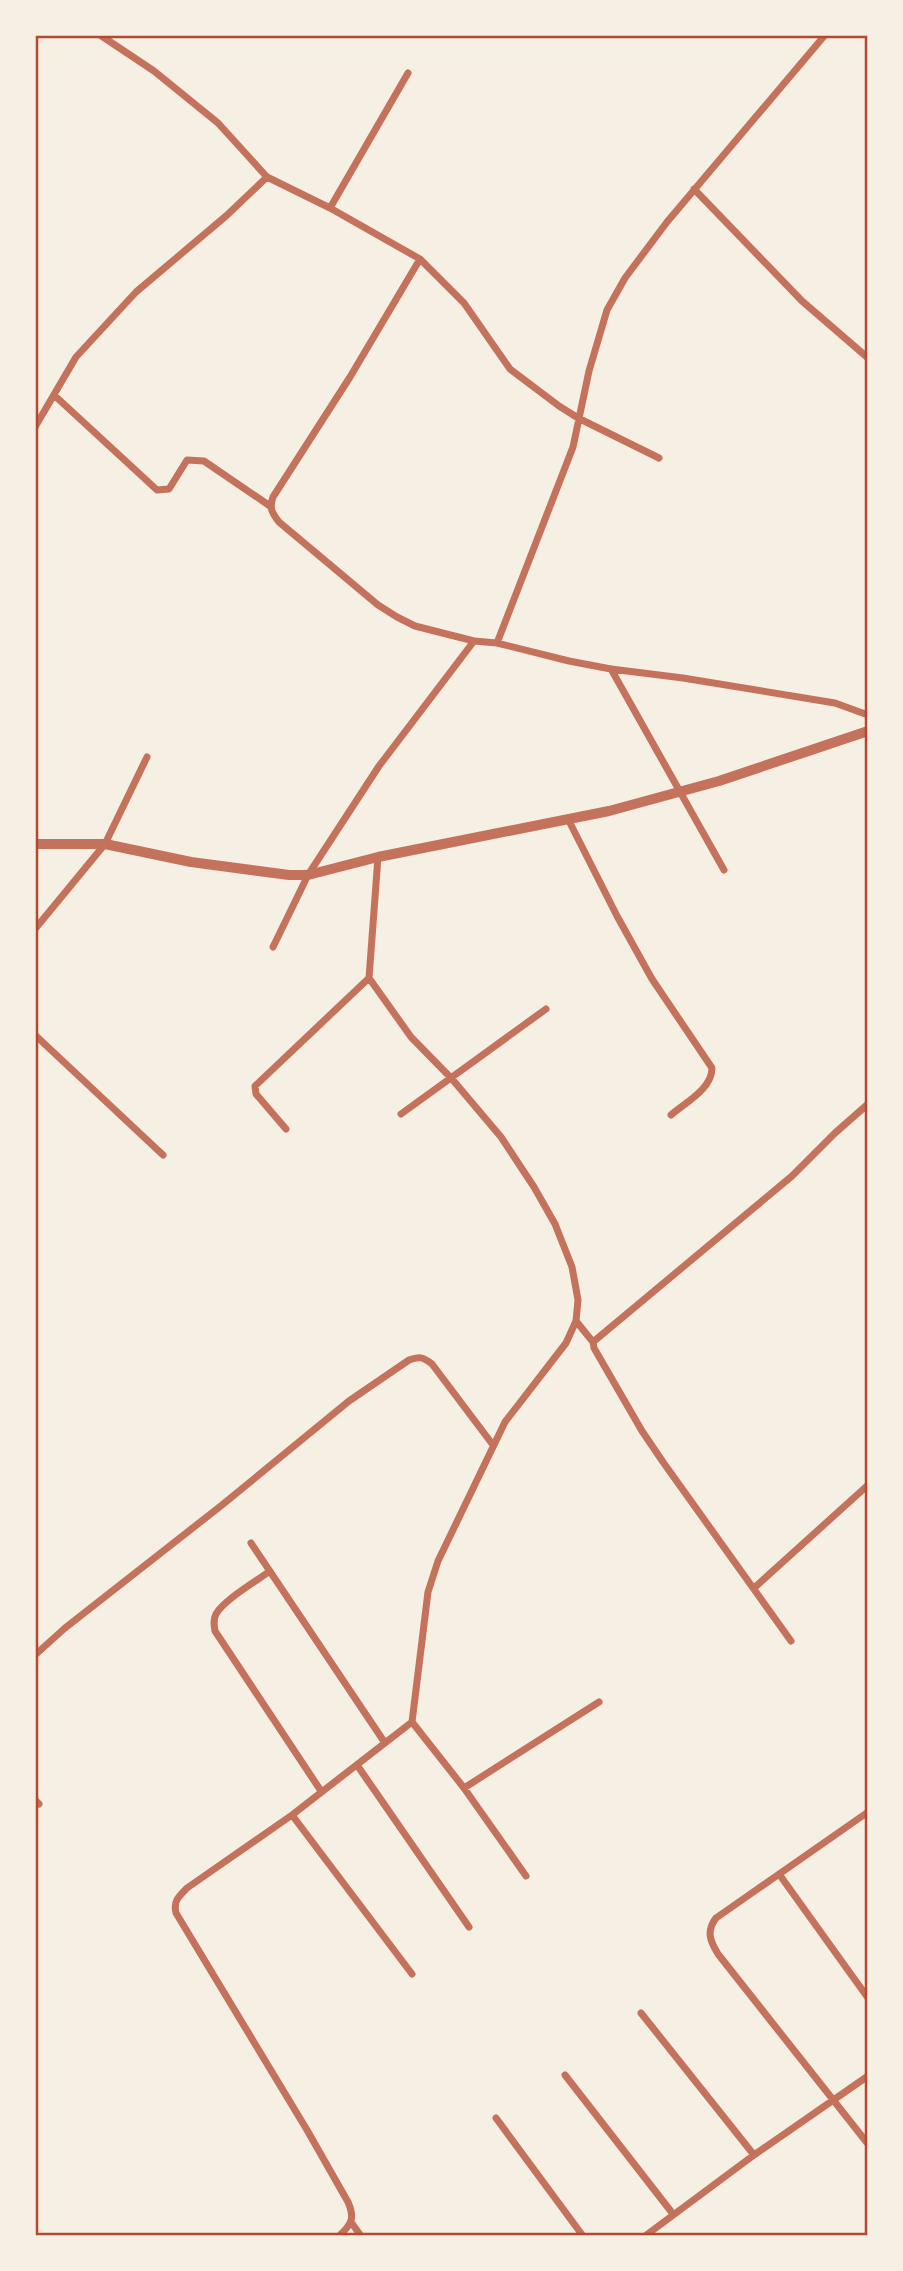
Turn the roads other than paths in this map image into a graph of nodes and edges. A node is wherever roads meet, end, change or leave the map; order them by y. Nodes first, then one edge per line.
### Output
1 (100, 35) edge
2 (825, 35) edge
3 (408, 73) dead end
4 (267, 177) junction
5 (694, 189) junction
6 (330, 208) junction
7 (420, 259) junction
8 (868, 358) edge
9 (54, 395) junction
10 (578, 418) junction
11 (35, 427) edge
12 (659, 458) dead end
13 (270, 506) junction
14 (474, 641) junction
15 (496, 643) junction
16 (611, 669) junction
17 (868, 715) edge
18 (868, 731) edge
19 (147, 757) dead end
20 (679, 792) junction
21 (569, 821) junction
22 (35, 844) edge
23 (105, 844) junction
24 (378, 857) junction
25 (724, 870) dead end
26 (308, 875) junction
27 (35, 929) edge
28 (273, 947) dead end
29 (369, 978) junction
30 (546, 1009) dead end
31 (35, 1035) edge
32 (452, 1079) junction
33 (868, 1104) edge
34 (401, 1114) dead end
35 (671, 1115) dead end
36 (286, 1129) dead end
37 (163, 1155) dead end
38 (576, 1321) junction
39 (593, 1342) junction
40 (493, 1445) junction
41 (868, 1485) edge
42 (251, 1542) dead end
43 (270, 1571) junction
44 (754, 1588) junction
45 (791, 1641) dead end
46 (35, 1655) edge
47 (599, 1702) dead end
48 (412, 1722) junction
49 (385, 1743) junction
50 (356, 1765) junction
51 (464, 1788) junction
52 (321, 1791) junction
53 (868, 1812) edge
54 (292, 1815) junction
55 (779, 1874) junction
56 (526, 1877) dead end
57 (469, 1927) dead end
58 (412, 1974) dead end
59 (868, 1998) edge
60 (641, 2013) dead end
61 (565, 2076) dead end
62 (868, 2076) edge
63 (835, 2100) junction
64 (496, 2118) dead end
65 (868, 2144) edge
66 (754, 2155) junction
67 (673, 2214) junction
68 (351, 2222) junction
69 (339, 2236) edge
70 (361, 2236) edge
71 (583, 2236) edge
72 (645, 2236) edge

1 - 4 street
2 - 5 street
3 - 6 street
4 - 6 street
4 - 9 street
5 - 8 street
5 - 10 street
6 - 7 street
7 - 10 street
7 - 13 street
9 - 11 street
9 - 13 street
10 - 12 street
10 - 15 street
13 - 14 street
14 - 15 street
14 - 26 street
15 - 16 street
16 - 17 street
16 - 20 street
18 - 20 street
19 - 23 street
20 - 21 street
20 - 25 street
21 - 24 street
21 - 35 street
22 - 23 street
23 - 26 street
23 - 27 street
24 - 26 street
24 - 29 street
26 - 28 street
29 - 32 street
29 - 36 street
30 - 32 street
31 - 37 street
32 - 34 street
32 - 38 street
33 - 39 street
38 - 39 street
38 - 40 street
39 - 44 street
40 - 46 street
40 - 48 street
41 - 44 street
42 - 43 street
43 - 49 street
43 - 52 street
44 - 45 street
47 - 51 street
48 - 49 street
48 - 51 street
49 - 50 street
50 - 52 street
50 - 57 street
51 - 56 street
52 - 54 street
53 - 55 street
54 - 58 street
54 - 68 street
55 - 59 street
55 - 63 street
60 - 66 street
61 - 67 street
62 - 63 street
63 - 65 street
63 - 66 street
64 - 71 street
66 - 67 street
67 - 72 street
68 - 69 street
68 - 70 street

